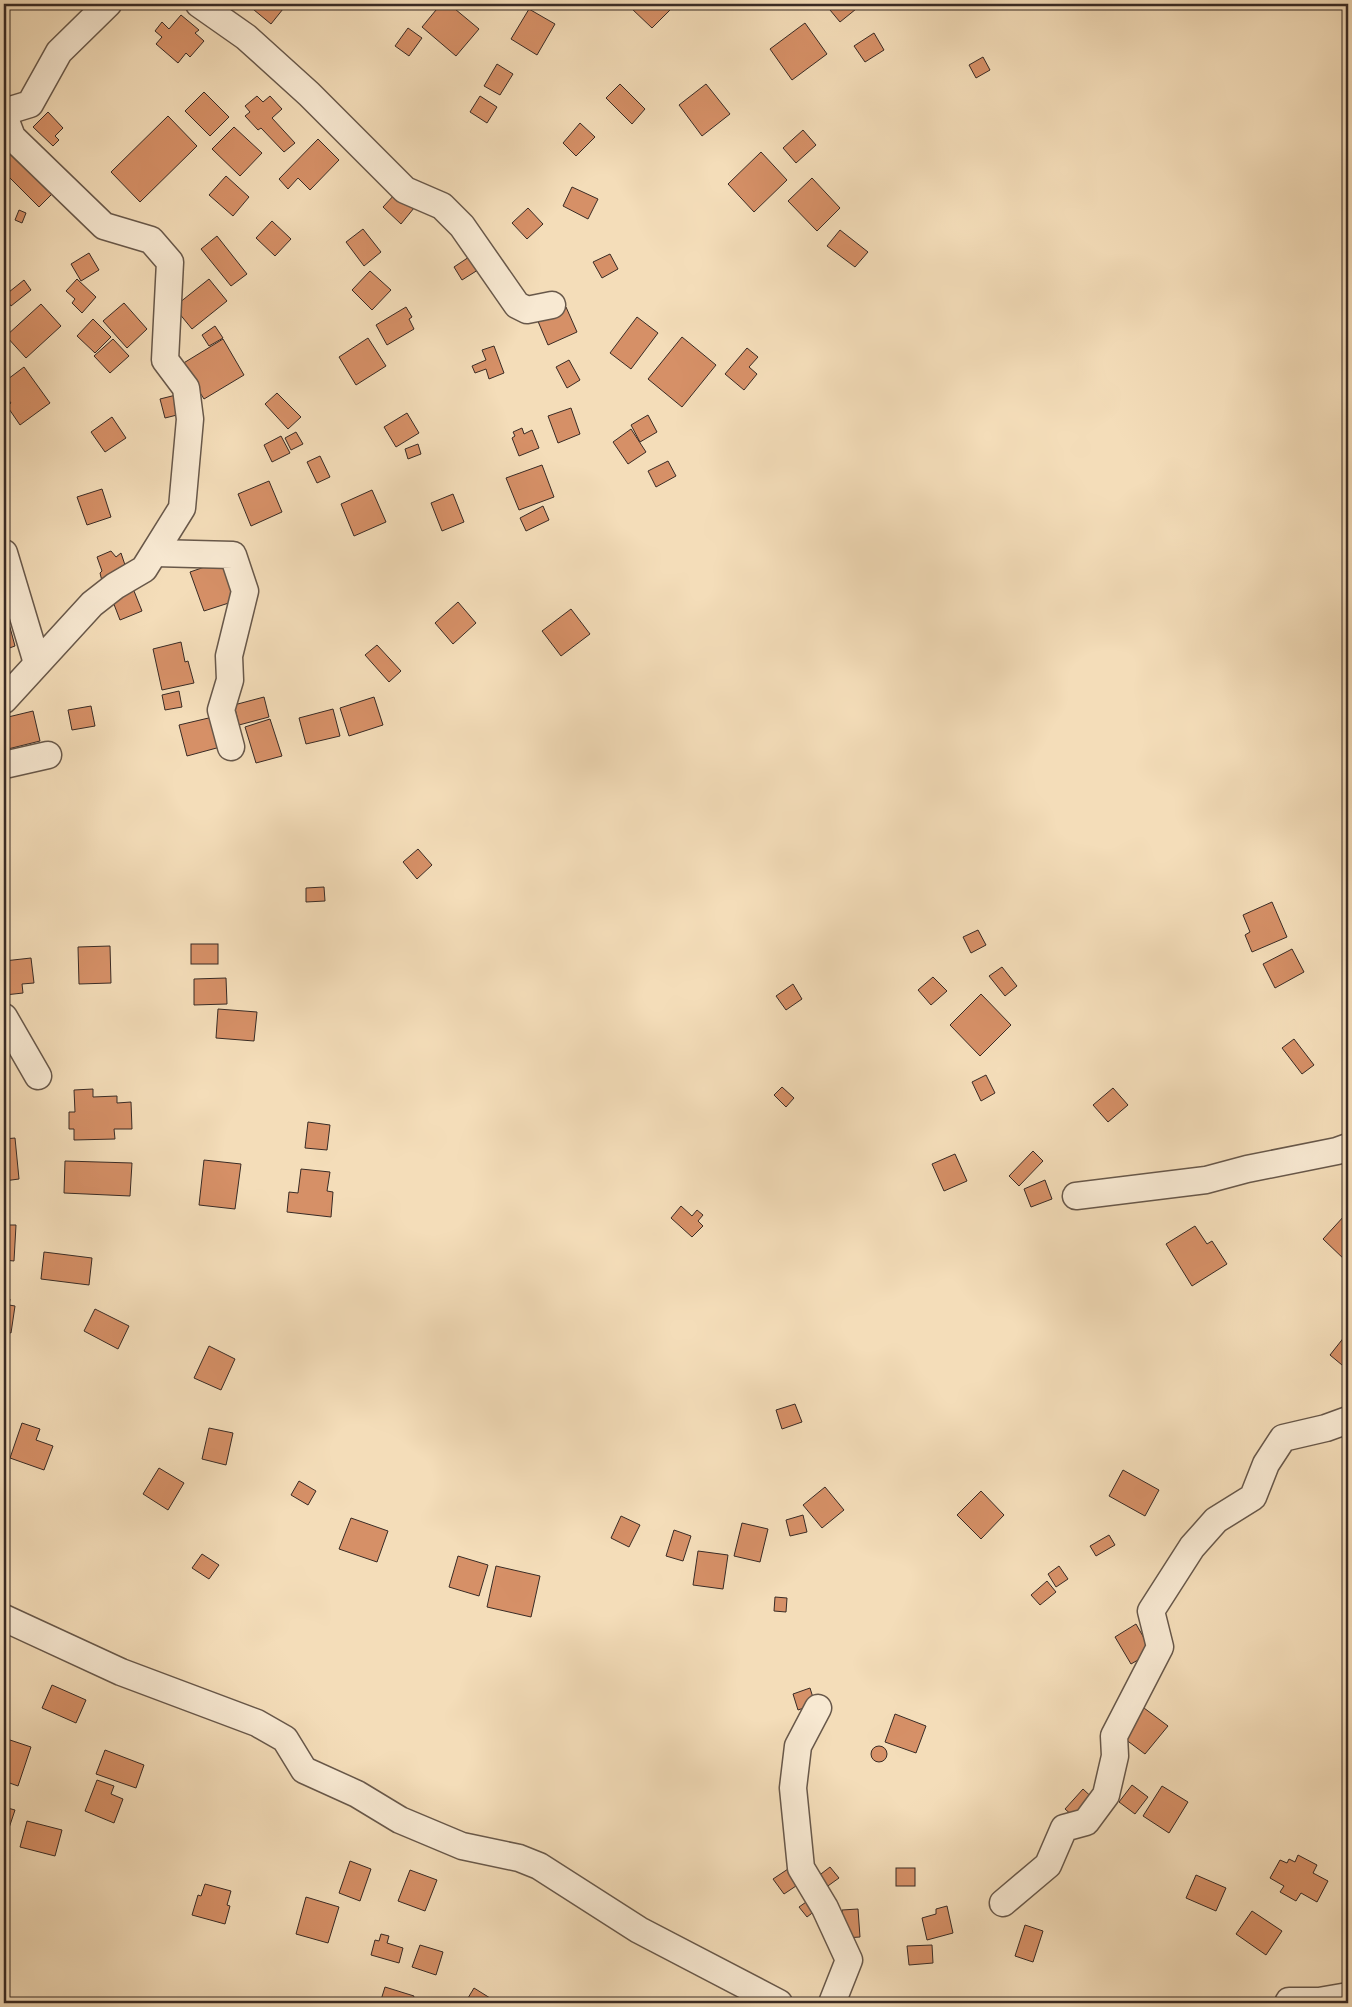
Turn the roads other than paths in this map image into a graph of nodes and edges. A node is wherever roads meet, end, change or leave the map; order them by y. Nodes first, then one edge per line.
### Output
1 (108, 4) edge
2 (199, 4) edge
3 (4, 114) edge
4 (552, 305) dead end
5 (4, 553) edge
6 (155, 553) junction
7 (37, 663) junction
8 (4, 700) edge
9 (231, 748) dead end
10 (48, 754) dead end
11 (4, 765) edge
12 (4, 1017) edge
13 (38, 1076) dead end
14 (1348, 1147) edge
15 (1076, 1196) dead end
16 (1348, 1420) edge
17 (4, 1618) edge
18 (818, 1708) dead end
19 (1002, 1903) dead end
20 (1348, 1996) edge
21 (779, 2003) edge
22 (832, 2003) edge
23 (1288, 2003) edge

1 - 3 street
2 - 4 street
3 - 6 street
5 - 7 street
6 - 7 street
6 - 9 street
7 - 8 street
10 - 11 street
12 - 13 street
14 - 15 street
16 - 19 street
17 - 21 street
18 - 22 street
20 - 23 street

